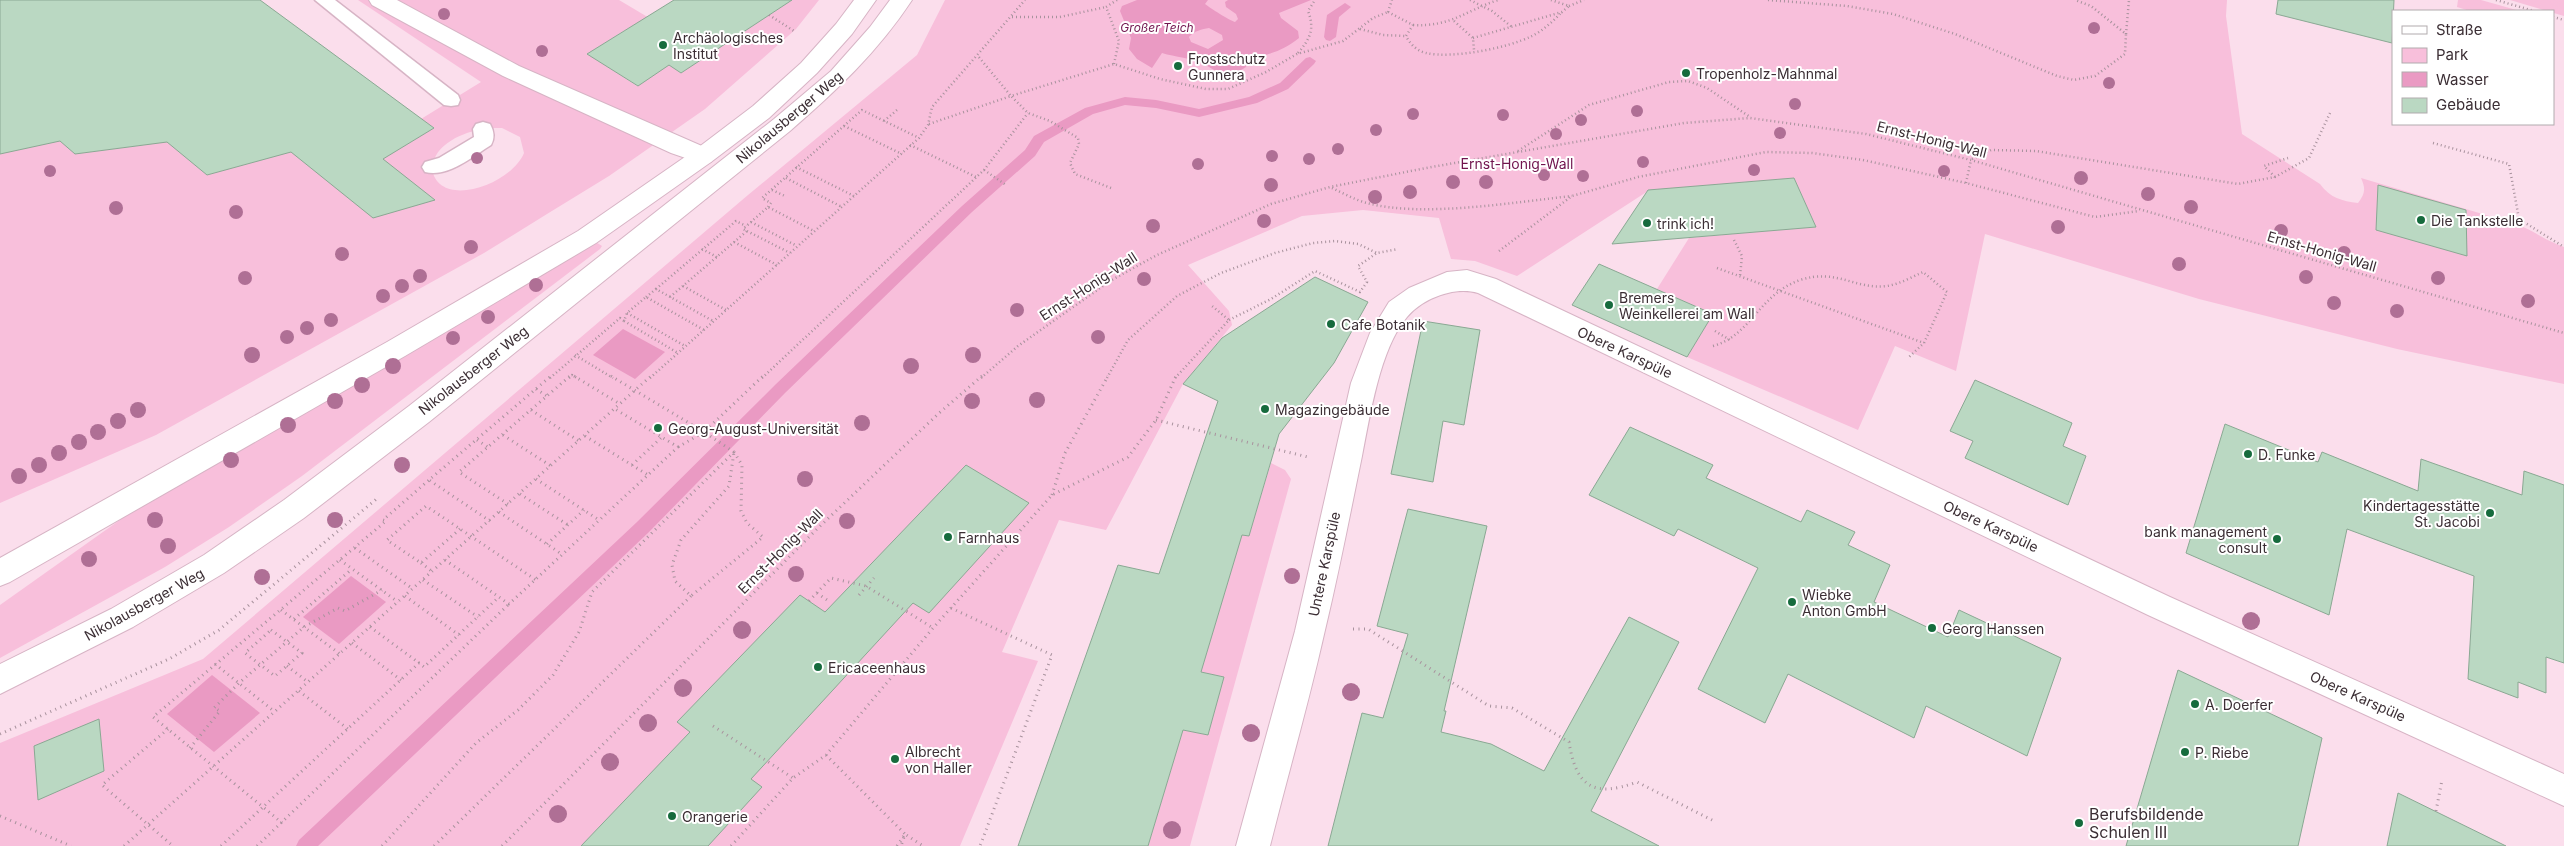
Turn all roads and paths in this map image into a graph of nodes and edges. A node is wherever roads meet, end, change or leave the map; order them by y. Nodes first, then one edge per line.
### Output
1 (324, 0) edge
2 (380, 0) edge
3 (865, 0) edge
4 (901, 0) edge
5 (1025, 0) edge
6 (1117, 0) edge
7 (1315, 0) edge
8 (1392, 0) edge
9 (1470, 0) edge
10 (1498, 0) edge
11 (1551, 0) edge
12 (1584, 0) edge
13 (1768, 0) edge
14 (2075, 0) edge
15 (2129, 0) edge
16 (2496, 0) edge
17 (1481, 5) junction
18 (1568, 6) junction
19 (1106, 7) junction
20 (2531, 10) edge
21 (1388, 12) junction
22 (1562, 12) junction
23 (769, 15) dead end
24 (1012, 16) junction
25 (1454, 21) junction
26 (1413, 25) junction
27 (1512, 27) junction
28 (1359, 29) junction
29 (798, 33) dead end
30 (2126, 34) junction
31 (1406, 36) junction
32 (1473, 38) junction
33 (1474, 50) junction
34 (1297, 54) junction
35 (978, 56) junction
36 (1114, 64) junction
37 (1010, 96) junction
38 (452, 100) dead end
39 (896, 110) dead end
40 (1028, 113) junction
41 (2330, 113) dead end
42 (1750, 118) junction
43 (884, 121) junction
44 (928, 125) junction
45 (844, 126) junction
46 (484, 129) dead end
47 (919, 138) junction
48 (2433, 143) dead end
49 (910, 145) junction
50 (1516, 153) junction
51 (902, 154) junction
52 (704, 156) junction
53 (2288, 158) dead end
54 (1971, 160) junction
55 (796, 167) junction
56 (432, 168) dead end
57 (984, 170) junction
58 (976, 177) junction
59 (2275, 177) junction
60 (786, 178) junction
61 (1966, 183) junction
62 (1006, 185) dead end
63 (1330, 187) junction
64 (1111, 188) dead end
65 (772, 190) junction
66 (785, 196) dead end
67 (854, 196) junction
68 (1572, 196) junction
69 (768, 207) junction
70 (842, 207) junction
71 (2141, 211) junction
72 (751, 222) junction
73 (746, 228) junction
74 (814, 231) junction
75 (1734, 240) dead end
76 (734, 242) junction
77 (797, 246) junction
78 (2564, 247) edge
79 (702, 249) junction
80 (1398, 249) dead end
81 (1378, 253) junction
82 (790, 254) junction
83 (716, 257) junction
84 (777, 265) junction
85 (1717, 268) dead end
86 (1740, 276) junction
87 (1467, 280) junction
88 (683, 286) junction
89 (656, 289) junction
90 (1779, 290) junction
91 (1360, 292) junction
92 (1418, 295) joint
93 (1356, 296) dead end
94 (670, 297) junction
95 (646, 298) junction
96 (1212, 306) dead end
97 (726, 310) junction
98 (627, 313) junction
99 (1229, 320) junction
100 (624, 321) junction
101 (713, 321) junction
102 (704, 330) junction
103 (1715, 331) dead end
104 (2564, 333) edge
105 (1731, 340) junction
106 (1924, 343) junction
107 (685, 346) junction
108 (1713, 346) dead end
109 (678, 353) junction
110 (575, 355) junction
111 (1908, 358) dead end
112 (536, 389) junction
113 (635, 391) junction
114 (547, 396) junction
115 (620, 404) junction
116 (615, 408) junction
117 (531, 410) junction
118 (1156, 420) junction
119 (704, 432) junction
120 (503, 435) junction
121 (585, 436) junction
122 (662, 437) junction
123 (477, 440) junction
124 (580, 441) junction
125 (488, 447) junction
126 (678, 447) junction
127 (734, 452) junction
128 (1345, 464) junction
129 (551, 466) junction
130 (632, 466) junction
131 (648, 475) junction
132 (536, 479) junction
133 (429, 480) junction
134 (520, 494) junction
135 (1052, 495) junction
136 (508, 504) junction
137 (584, 510) junction
138 (499, 512) junction
139 (490, 520) junction
140 (599, 520) junction
141 (568, 525) junction
142 (460, 529) junction
143 (472, 537) junction
144 (547, 544) junction
145 (355, 548) junction
146 (563, 554) junction
147 (340, 560) junction
148 (445, 560) junction
149 (422, 564) junction
150 (352, 569) junction
151 (433, 572) junction
152 (0, 573) edge
153 (874, 578) dead end
154 (423, 580) junction
155 (536, 580) junction
156 (866, 586) junction
157 (413, 588) junction
158 (382, 590) junction
159 (817, 593) junction
160 (404, 596) junction
161 (691, 596) junction
162 (859, 596) dead end
163 (499, 597) junction
164 (809, 601) dead end
165 (398, 602) junction
166 (830, 602) dead end
167 (509, 604) junction
168 (951, 608) junction
169 (281, 610) junction
170 (478, 618) junction
171 (294, 619) junction
172 (304, 626) junction
173 (370, 627) junction
174 (933, 628) junction
175 (1310, 631) junction
176 (459, 635) junction
177 (287, 641) junction
178 (352, 643) junction
179 (340, 654) junction
180 (419, 663) junction
181 (215, 664) junction
182 (260, 665) junction
183 (287, 666) junction
184 (0, 680) edge
185 (401, 680) junction
186 (308, 682) junction
187 (239, 683) junction
188 (299, 691) junction
189 (275, 712) junction
190 (713, 726) dead end
191 (168, 729) junction
192 (348, 729) junction
193 (190, 748) junction
194 (826, 755) junction
195 (214, 767) junction
196 (793, 778) junction
197 (2564, 790) edge
198 (263, 807) junction
199 (0, 816) edge
200 (1714, 821) dead end
201 (282, 823) junction
202 (148, 825) junction
203 (906, 834) junction
204 (71, 846) edge
205 (124, 846) edge
206 (173, 846) edge
207 (221, 846) edge
208 (257, 846) edge
209 (382, 846) edge
210 (434, 846) edge
211 (502, 846) edge
212 (731, 846) edge
213 (897, 846) edge
214 (901, 846) edge
215 (924, 846) edge
216 (980, 846) edge
217 (1253, 846) edge

1 - 38 lane
2 - 52 street
3 - 52 street, Nikolausberger Weg
4 - 184 street, Nikolausberger Weg
5 - 24 path
6 - 19 path
7 - 34 path
8 - 21 path
9 - 17 path
10 - 17 path
11 - 18 path
12 - 18 path
13 - 30 path
14 - 30 path
15 - 30 path
16 - 20 path
17 - 25 path
17 - 27 path
18 - 22 path
19 - 24 path
19 - 36 path
21 - 26 path
21 - 28 path
22 - 27 path
22 - 33 path
23 - 29 path
24 - 35 path
25 - 26 path
25 - 32 path
26 - 31 path
27 - 32 path
28 - 31 path
28 - 34 path
31 - 33 path
32 - 33 path
34 - 36 path
35 - 37 path
35 - 44 path
36 - 37 path
37 - 40 path
37 - 44 path
39 - 43 path
40 - 57 path
40 - 64 path
41 - 59 path
42 - 50 path, Ernst-Honig-Wall
42 - 50 path
42 - 54 path, Ernst-Honig-Wall
43 - 45 path
43 - 47 path
44 - 47 path
45 - 51 path
45 - 55 path
46 - 56 lane
47 - 49 path
48 - 78 path
49 - 51 path
49 - 58 path
50 - 63 path, Ernst-Honig-Wall
51 - 67 path
52 - 152 street, Nikolausberger Weg
53 - 59 path
54 - 59 path
54 - 61 path
54 - 71 path, Ernst-Honig-Wall
55 - 60 path
55 - 67 path
57 - 58 path
57 - 62 path
58 - 119 path
60 - 65 path
60 - 70 path
61 - 68 path
61 - 71 path
63 - 68 path
63 - 211 path, Ernst-Honig-Wall
65 - 66 path
65 - 69 path
67 - 70 path
68 - 87 path
69 - 72 path
69 - 74 path
70 - 74 path
71 - 104 path, Ernst-Honig-Wall
72 - 73 path
72 - 77 path
73 - 76 path
73 - 79 path
73 - 82 path
74 - 77 path
75 - 86 path
76 - 83 path
76 - 84 path
77 - 82 path
79 - 83 path
79 - 89 path
80 - 81 path
81 - 91 path
81 - 135 path
82 - 84 path
83 - 88 path
84 - 97 path
85 - 86 path
86 - 90 path
87 - 92 street, Obere Karspüle
87 - 197 street, Obere Karspüle
88 - 94 path
88 - 97 path
89 - 94 path
89 - 95 path
90 - 105 path
90 - 106 path
90 - 106 path
91 - 93 path
91 - 99 path
92 - 128 street, Untere Karspüle
94 - 101 path
95 - 98 path
95 - 102 path
96 - 99 path
97 - 101 path
98 - 100 path
98 - 107 path
99 - 118 path
100 - 109 path
100 - 110 path
101 - 102 path
102 - 107 path
103 - 105 path
105 - 108 path
106 - 111 path
107 - 109 path
109 - 113 path
110 - 112 path
110 - 113 path
112 - 114 path
112 - 123 path
113 - 115 path
113 - 119 path
114 - 115 path
114 - 117 path
115 - 116 path
116 - 121 path
116 - 122 path
117 - 120 path
117 - 124 path
118 - 128 path
118 - 135 path
119 - 126 path
119 - 127 path
120 - 125 path
120 - 129 path
121 - 124 path
121 - 130 path
122 - 126 path
122 - 130 path
123 - 125 path
123 - 133 path
124 - 129 path
125 - 136 path
126 - 131 path
127 - 161 path
127 - 161 path
127 - 209 path
128 - 175 street, Untere Karspüle
129 - 132 path
130 - 131 path
131 - 140 path
132 - 134 path
132 - 137 path
133 - 139 path
133 - 145 path
134 - 136 path
134 - 141 path
135 - 168 path
136 - 138 path
137 - 140 path
137 - 141 path
138 - 139 path
138 - 144 path
139 - 143 path
140 - 146 path
141 - 144 path
142 - 143 path
142 - 149 path
142 - 149 path
143 - 148 path
143 - 155 path
144 - 146 path
145 - 147 path
145 - 157 path
146 - 155 path
147 - 150 path
147 - 169 path
148 - 151 path
148 - 163 path
149 - 151 path
150 - 158 path
150 - 171 path
151 - 154 path
153 - 156 path
154 - 157 path
154 - 170 path
155 - 167 path
156 - 159 path
156 - 162 path
156 - 174 path
157 - 160 path
158 - 165 path
158 - 172 path
159 - 164 path
159 - 166 path
160 - 165 path
160 - 176 path
161 - 210 path
163 - 167 path
163 - 170 path
165 - 173 path
167 - 201 path
168 - 174 path
168 - 216 path
169 - 171 path
169 - 181 path
170 - 176 path
171 - 172 path
172 - 177 path
172 - 179 path
173 - 178 path
173 - 180 path
174 - 194 path
175 - 200 path
175 - 217 street, Untere Karspüle
176 - 180 path
177 - 182 path
177 - 182 path
177 - 183 path
178 - 179 path
178 - 185 path
179 - 186 path
180 - 185 path
181 - 187 path
181 - 191 path
182 - 183 path
182 - 187 path
183 - 186 path
185 - 192 path
186 - 188 path
187 - 189 path
187 - 193 path
188 - 189 path
188 - 192 path
189 - 195 path
190 - 196 path
191 - 193 path
191 - 202 path
192 - 198 path
193 - 195 path
194 - 196 path
194 - 203 path
195 - 198 path
195 - 202 path
196 - 212 path
198 - 201 path
198 - 207 path
199 - 204 path
201 - 208 path
202 - 205 path
202 - 206 path
203 - 213 path
203 - 214 path
203 - 215 path

